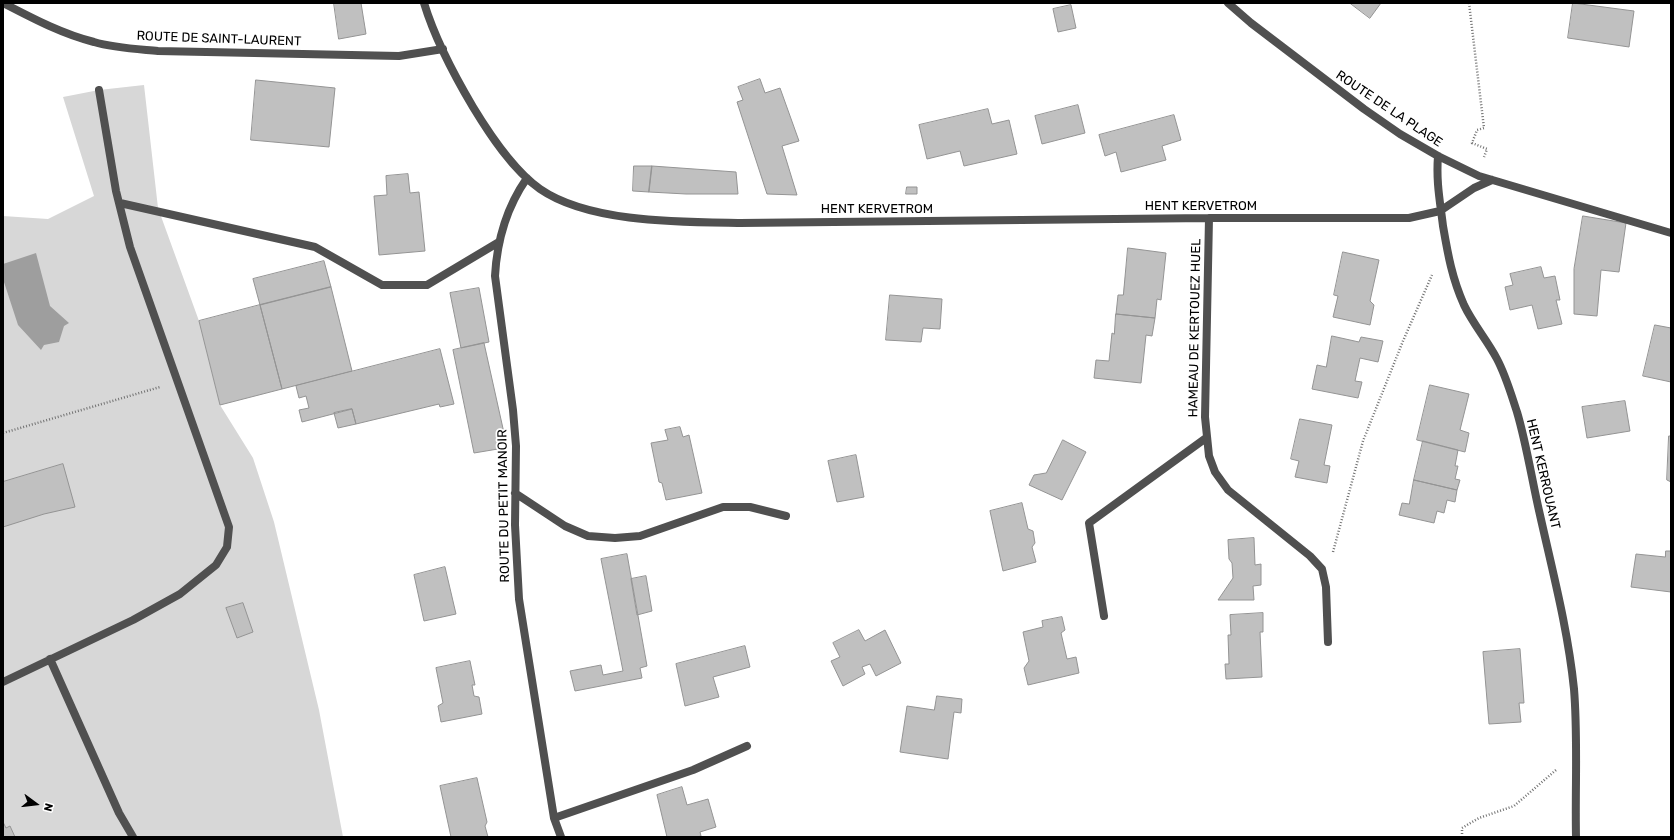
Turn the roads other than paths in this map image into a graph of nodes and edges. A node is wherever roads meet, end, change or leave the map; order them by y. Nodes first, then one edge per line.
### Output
1 (3, 3) edge
2 (424, 3) edge
3 (1228, 3) edge
4 (443, 49) junction
5 (99, 90) dead end
6 (1438, 156) junction
7 (527, 178) junction
8 (1492, 180) junction
9 (120, 203) junction
10 (1440, 211) junction
11 (1209, 218) junction
12 (1671, 233) edge
13 (499, 242) junction
14 (1206, 438) junction
15 (515, 493) junction
16 (786, 516) dead end
17 (1104, 616) dead end
18 (1328, 642) dead end
19 (50, 659) junction
20 (3, 682) edge
21 (747, 746) dead end
22 (554, 818) junction
23 (133, 837) edge
24 (561, 837) edge
25 (1576, 837) edge

1 - 4 street, ROUTE DE SAINT-LAURENT
2 - 4 street, HENT KERVETROM
3 - 6 street, ROUTE DE LA PLAGE
4 - 7 street, HENT KERVETROM
5 - 9 street
6 - 8 street, ROUTE DE LA PLAGE
6 - 10 street, HENT KERROUANT
7 - 11 street, HENT KERVETROM
7 - 13 street, ROUTE DU PETIT MANOIR
8 - 10 street
8 - 12 street, ROUTE DE LA PLAGE
9 - 13 street
9 - 19 street
10 - 11 street, HENT KERVETROM
10 - 25 street, HENT KERROUANT
11 - 14 street, HAMEAU DE KERTOUEZ HUEL
13 - 15 street, ROUTE DU PETIT MANOIR
14 - 17 street
14 - 18 street, HAMEAU DE KERTOUEZ HUEL
15 - 16 street
15 - 22 street, ROUTE DU PETIT MANOIR
19 - 20 street
19 - 23 street
21 - 22 street
22 - 24 street, ROUTE DU PETIT MANOIR

